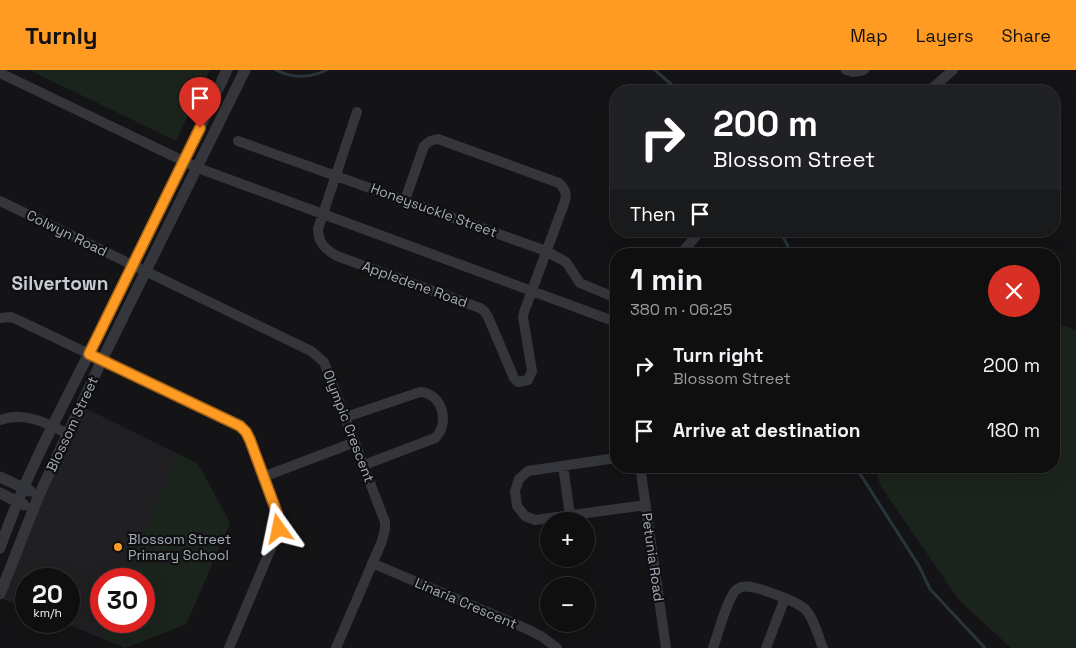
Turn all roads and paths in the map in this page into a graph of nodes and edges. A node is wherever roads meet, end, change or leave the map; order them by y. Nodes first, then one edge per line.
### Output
1 (227, 70) edge
2 (245, 70) edge
3 (846, 70) edge
4 (864, 70) edge
5 (953, 70) edge
6 (0, 73) edge
7 (936, 85) edge
8 (357, 112) dead end
9 (238, 141) dead end
10 (184, 161) junction
11 (198, 168) junction
12 (335, 175) junction
13 (404, 200) junction
14 (0, 201) edge
15 (322, 213) junction
16 (695, 237) edge
17 (686, 248) edge
18 (546, 251) junction
19 (133, 266) junction
20 (146, 272) junction
21 (532, 290) junction
22 (610, 296) edge
23 (0, 318) edge
24 (610, 320) edge
25 (89, 354) junction
26 (102, 360) junction
27 (346, 417) junction
28 (0, 420) edge
29 (52, 426) junction
30 (68, 434) junction
31 (355, 442) junction
32 (610, 459) edge
33 (364, 465) junction
34 (563, 466) junction
35 (641, 473) edge
36 (0, 477) edge
37 (263, 478) junction
38 (23, 488) junction
39 (0, 493) edge
40 (39, 495) junction
41 (17, 502) junction
42 (646, 506) junction
43 (32, 509) junction
44 (570, 512) edge
45 (595, 512) edge
46 (540, 519) edge
47 (0, 548) edge
48 (372, 563) junction
49 (4, 569) edge
50 (0, 594) edge
51 (785, 598) junction
52 (229, 648) edge
53 (336, 648) edge
54 (556, 648) edge
55 (666, 648) edge
56 (713, 648) edge
57 (766, 648) edge
58 (823, 648) edge

1 - 10 street, Blossom Street
2 - 11 street, Blossom Street
3 - 4 street
5 - 7 street
6 - 10 street
8 - 12 street
9 - 12 street, Honeysuckle Street
10 - 11 street
10 - 19 street, Blossom Street
11 - 15 street
11 - 20 street, Blossom Street
12 - 13 street, Honeysuckle Street
12 - 15 street
13 - 18 street, Honeysuckle Street
13 - 18 street
14 - 19 street, Colwyn Road
15 - 21 street
15 - 21 street, Appledene Road
16 - 17 street
18 - 21 street
18 - 22 street, Honeysuckle Street
19 - 20 street, Colwyn Road
19 - 25 street, Blossom Street
20 - 26 street, Blossom Street
20 - 27 street, Olympic Crescent
21 - 24 street
23 - 25 street
25 - 26 street
25 - 29 street, Blossom Street
26 - 30 street, Blossom Street
26 - 37 street
27 - 31 street, Olympic Crescent
27 - 33 street
28 - 29 street
29 - 30 street
29 - 38 street, Blossom Street
30 - 40 street, Blossom Street
31 - 33 street, Olympic Crescent
31 - 37 street
32 - 34 street
33 - 48 street, Olympic Crescent
34 - 44 street
34 - 46 street
35 - 42 street, Petunia Road
36 - 38 street
37 - 52 street
38 - 40 street
38 - 41 street, Blossom Street
39 - 41 street
40 - 43 street, Blossom Street
41 - 43 street
41 - 47 street, Blossom Street
42 - 45 street
42 - 55 street, Petunia Road
43 - 49 street, Blossom Street
48 - 53 street, Olympic Crescent
48 - 54 street, Linaria Crescent
49 - 50 street, Blossom Street
51 - 56 street
51 - 57 street
51 - 58 street

